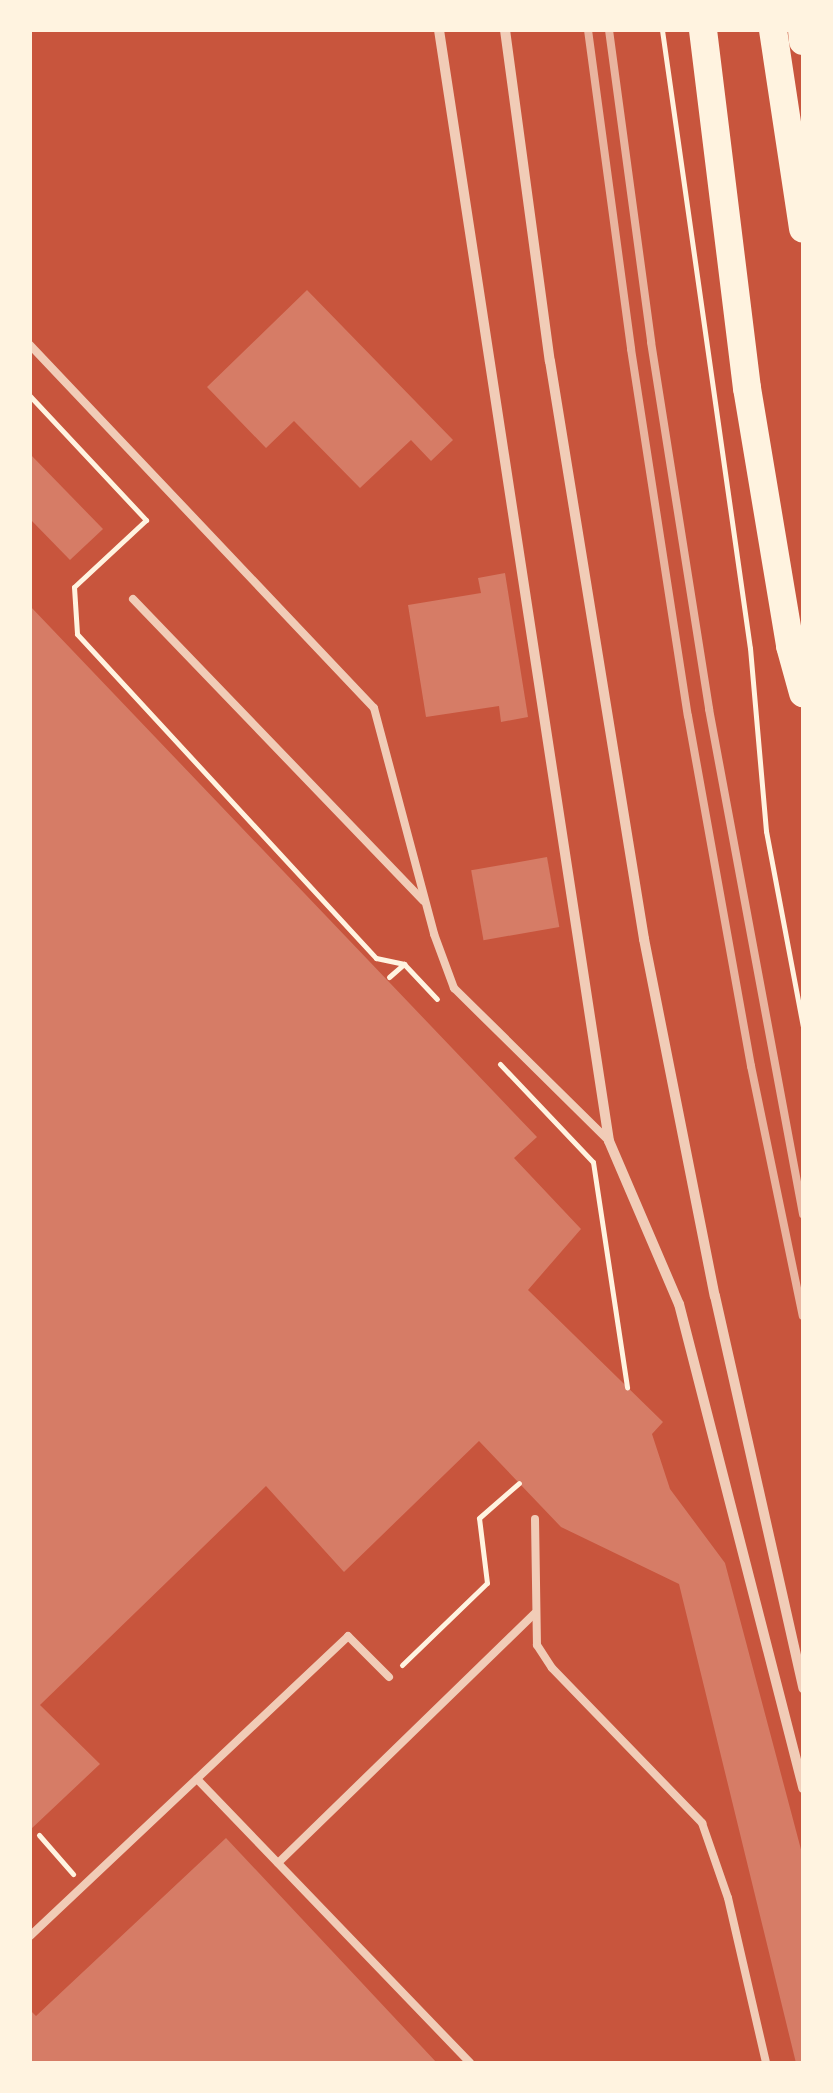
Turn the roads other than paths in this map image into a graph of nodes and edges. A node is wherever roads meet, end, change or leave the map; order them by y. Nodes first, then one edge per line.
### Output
1 (439, 30) edge
2 (505, 30) edge
3 (702, 30) edge
4 (773, 30) edge
5 (802, 30) edge
6 (803, 41) edge
7 (803, 229) edge
8 (30, 345) edge
9 (133, 598) dead end
10 (803, 693) edge
11 (427, 904) junction
12 (609, 1142) junction
13 (535, 1519) dead end
14 (534, 1614) junction
15 (390, 1677) road end
16 (803, 1688) edge
17 (196, 1779) junction
18 (803, 1788) edge
19 (278, 1862) junction
20 (30, 1936) edge
21 (470, 2063) edge
22 (766, 2063) edge

1 - 12 street
2 - 16 street
3 - 10 highway
4 - 7 highway
5 - 6 highway
8 - 11 lane
9 - 11 lane
11 - 12 lane
12 - 18 street
13 - 14 lane
14 - 19 lane
14 - 22 lane
15 - 17 lane
17 - 19 lane
17 - 20 lane
19 - 21 lane

